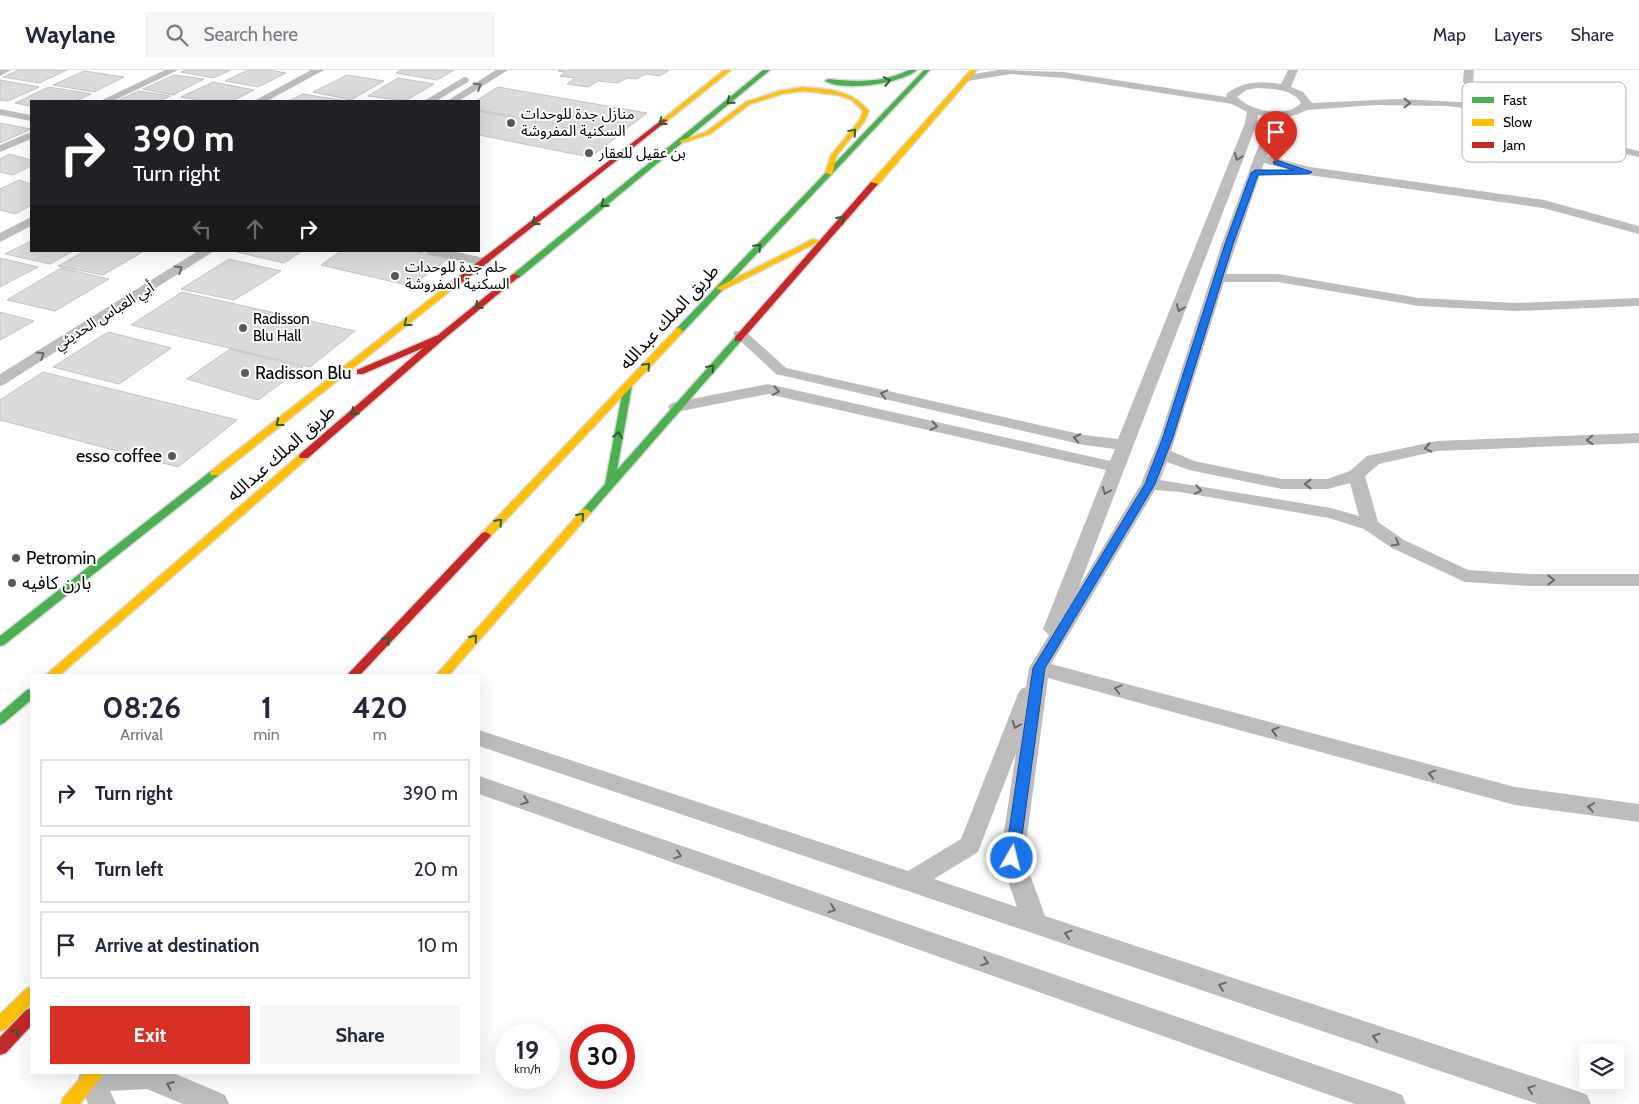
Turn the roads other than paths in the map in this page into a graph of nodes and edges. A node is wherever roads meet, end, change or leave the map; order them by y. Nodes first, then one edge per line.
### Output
1 (6, 70) edge
2 (319, 70) edge
3 (504, 70) edge
4 (728, 70) edge
5 (767, 70) edge
6 (914, 70) edge
7 (926, 70) edge
8 (1076, 70) edge
9 (1292, 70) edge
10 (148, 71) dead end
11 (168, 72) edge
12 (0, 73) edge
13 (971, 74) edge
14 (1264, 74) dead end
15 (471, 75) dead end
16 (818, 77) dead end
17 (1258, 85) junction
18 (1285, 88) junction
19 (1446, 92) dead end
20 (1299, 94) junction
21 (1234, 97) junction
22 (107, 100) edge
23 (261, 100) edge
24 (431, 100) edge
25 (454, 100) edge
26 (1462, 103) edge
27 (1306, 107) junction
28 (1253, 110) junction
29 (0, 112) edge
30 (1280, 114) junction
31 (30, 118) edge
32 (30, 135) edge
33 (682, 141) junction
34 (0, 149) edge
35 (1626, 151) edge
36 (1639, 154) edge
37 (1258, 165) junction
38 (829, 173) junction
39 (557, 205) junction
40 (30, 222) edge
41 (550, 222) dead end
42 (1639, 230) edge
43 (826, 237) junction
44 (0, 238) edge
45 (544, 239) dead end
46 (185, 252) edge
47 (206, 252) edge
48 (437, 252) edge
49 (538, 256) junction
50 (484, 262) junction
51 (1233, 262) junction
52 (1218, 278) junction
53 (1278, 278) junction
54 (720, 288) junction
55 (1639, 302) edge
56 (740, 334) junction
57 (441, 337) junction
58 (0, 366) edge
59 (0, 381) edge
60 (627, 386) junction
61 (324, 388) junction
62 (676, 407) junction
63 (1639, 438) edge
64 (1125, 445) junction
65 (1161, 453) junction
66 (1116, 467) junction
67 (1356, 475) junction
68 (610, 483) junction
69 (1150, 484) junction
70 (1370, 525) junction
71 (1639, 580) edge
72 (0, 642) edge
73 (1039, 668) junction
74 (53, 674) edge
75 (355, 674) edge
76 (443, 674) edge
77 (30, 694) edge
78 (0, 720) edge
79 (480, 738) edge
80 (480, 785) edge
81 (1639, 813) edge
82 (910, 882) junction
83 (1035, 923) junction
84 (30, 995) edge
85 (30, 1016) edge
86 (0, 1024) edge
87 (0, 1048) edge
88 (94, 1076) edge
89 (70, 1104) edge
90 (102, 1104) edge
91 (215, 1104) edge
92 (1392, 1104) edge
93 (1577, 1104) edge

1 - 12 street
2 - 23 street
25 -> 3 street
4 -> 39 main road
5 -> 33 main road, طريق الملك عبدالله
16 -> 6 main road
7 - 38 main road, طريق الملك عبدالله
8 - 21 street
9 - 18 street
10 - 11 street
11 - 22 street
13 - 21 street
43 -> 13 main road
14 - 17 street
15 - 24 street
17 - 18 street
17 - 21 street
18 - 20 street
19 - 20 street
20 - 27 street
21 - 28 street
27 -> 26 street
27 - 30 street
28 - 30 street
28 -> 64 street
29 - 31 street
30 - 37 street
32 - 34 street
38 -> 33 main road
33 -> 49 main road, طريق الملك عبدالله
35 - 36 street
37 - 42 street
37 - 51 street
54 -> 38 main road, طريق الملك عبدالله
39 - 41 main road
39 -> 50 main road
40 - 44 street
43 - 54 main road
43 - 56 main road
45 - 49 main road
46 - 58 street, أبي العباس الحديثي
59 -> 47 street, أبي العباس الحديثي
48 - 50 street
49 -> 57 main road, طريق الملك عبدالله
50 -> 61 main road
51 - 52 street
51 - 53 street
52 - 53 street
52 - 65 street
53 - 55 street
60 -> 54 main road, طريق الملك عبدالله
62 -> 56 main road
64 -> 56 street
57 - 61 main road
57 -> 74 main road, طريق الملك عبدالله
68 -> 60 main road
75 -> 60 main road, طريق الملك عبدالله
61 -> 72 main road
62 -> 66 street
62 - 68 main road
63 -> 67 street
64 - 66 street
67 -> 65 street
65 - 69 street
66 -> 82 street
67 - 70 street
76 -> 68 main road
69 -> 70 street
69 - 73 street
70 -> 71 street
81 -> 73 street
73 - 83 street
77 - 78 main road
79 - 82 street
80 -> 92 street
82 - 83 street
93 -> 83 street
84 - 86 main road
87 -> 85 main road
88 - 89 main road
88 - 90 street
91 -> 88 street

